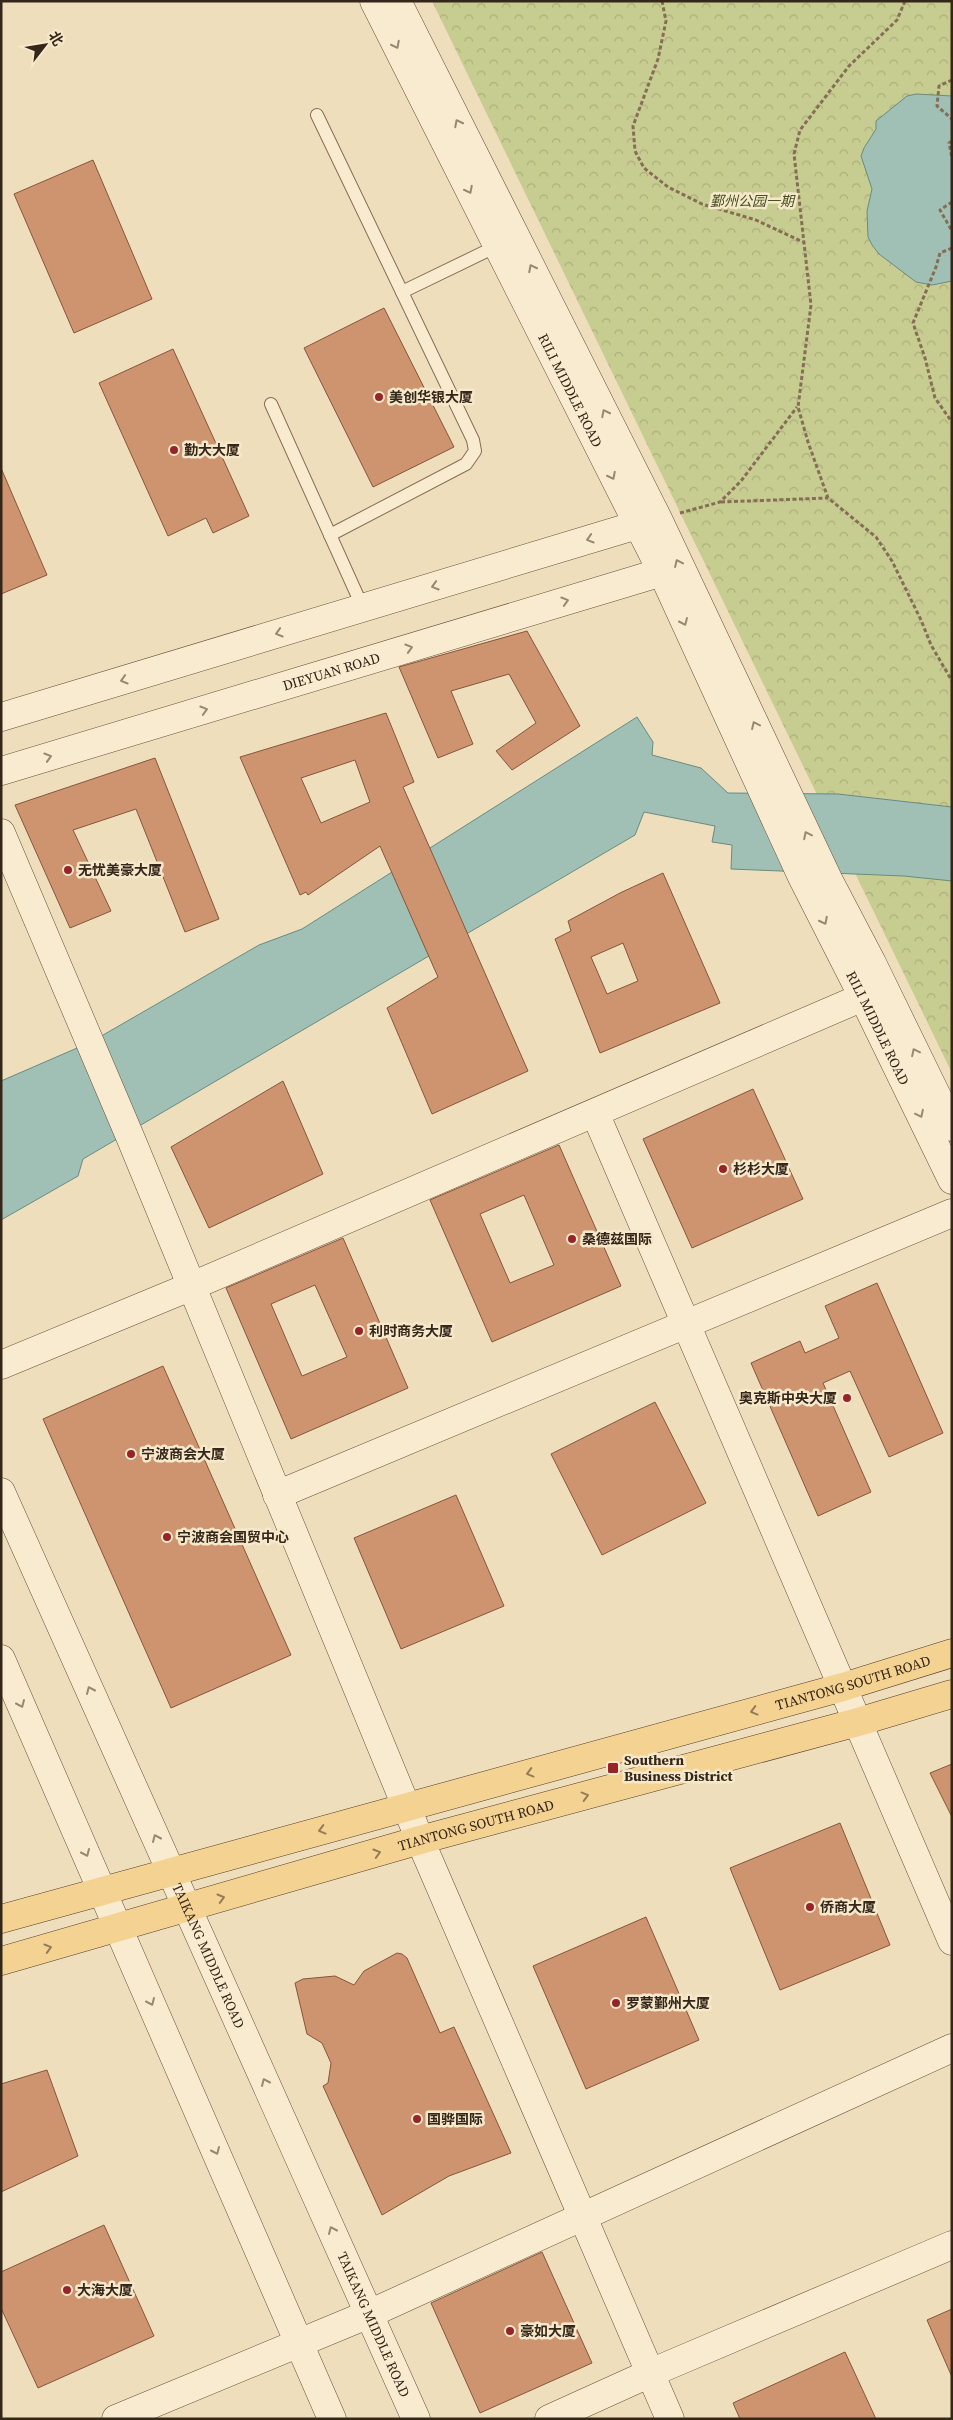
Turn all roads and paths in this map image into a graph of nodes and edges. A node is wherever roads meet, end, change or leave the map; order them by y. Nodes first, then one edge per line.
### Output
1 (374, 1) edge
2 (397, 1) edge
3 (662, 1) edge
4 (905, 1) edge
5 (952, 80) edge
6 (317, 115) dead end
7 (952, 119) edge
8 (952, 141) edge
9 (952, 158) edge
10 (952, 202) edge
11 (952, 231) edge
12 (804, 242) junction
13 (496, 246) junction
14 (952, 248) edge
15 (402, 292) junction
16 (271, 404) dead end
17 (798, 406) junction
18 (952, 422) edge
19 (828, 498) junction
20 (720, 502) junction
21 (647, 522) junction
22 (330, 535) junction
23 (662, 572) junction
24 (363, 608) junction
25 (952, 681) edge
26 (1, 717) edge
27 (1, 771) edge
28 (767, 777) junction
29 (1, 834) edge
30 (815, 878) junction
31 (863, 998) junction
32 (595, 1113) junction
33 (952, 1127) edge
34 (952, 1180) edge
35 (952, 1213) edge
36 (192, 1286) junction
37 (686, 1323) junction
38 (1, 1365) edge
39 (1, 1492) edge
40 (278, 1494) junction
41 (952, 1654) edge
42 (1, 1659) edge
43 (843, 1687) junction
44 (952, 1694) edge
45 (858, 1722) junction
46 (406, 1806) junction
47 (420, 1840) junction
48 (171, 1871) junction
49 (102, 1890) junction
50 (187, 1908) junction
51 (1, 1919) edge
52 (119, 1928) junction
53 (952, 1941) edge
54 (1, 1961) edge
55 (952, 2048) edge
56 (583, 2217) junction
57 (952, 2245) edge
58 (369, 2314) junction
59 (300, 2343) junction
60 (650, 2373) junction
61 (116, 2419) edge
62 (332, 2419) edge
63 (416, 2419) edge
64 (549, 2419) edge
65 (670, 2419) edge

1 -> 13 street, RILI MIDDLE ROAD
21 -> 2 street, RILI MIDDLE ROAD
3 - 12 path
4 - 12 path
5 - 7 path
6 - 15 lane
8 - 9 path
10 - 11 path
12 - 17 path
13 - 15 lane
13 -> 21 street, RILI MIDDLE ROAD
14 - 18 path
15 - 22 lane
16 - 22 lane
17 - 19 path
17 - 20 path
19 - 20 path
19 - 25 path
20 - 21 path
21 - 23 street, RILI MIDDLE ROAD
21 -> 24 street
28 -> 21 street
22 - 24 lane
27 -> 23 street, DIEYUAN ROAD
23 -> 28 street, RILI MIDDLE ROAD
24 -> 26 street
28 - 30 street
29 - 36 street
30 -> 31 street, RILI MIDDLE ROAD
33 -> 30 street, RILI MIDDLE ROAD
31 - 32 street
31 -> 34 street, RILI MIDDLE ROAD
32 - 36 street
32 - 37 street
35 - 37 street
36 - 38 street
36 - 40 street
37 - 40 street
37 - 43 street
48 -> 39 street, TAIKANG MIDDLE ROAD
40 - 46 street
41 - 43 main road, TIANTONG SOUTH ROAD
42 -> 49 street
43 - 45 street
43 -> 46 main road, TIANTONG SOUTH ROAD
44 - 45 main road, TIANTONG SOUTH ROAD
47 -> 45 main road, TIANTONG SOUTH ROAD
45 - 53 street
46 - 47 street
46 -> 48 main road, TIANTONG SOUTH ROAD
50 -> 47 main road, TIANTONG SOUTH ROAD
47 - 56 street
48 - 49 main road, TIANTONG SOUTH ROAD
48 - 50 street, TAIKANG MIDDLE ROAD
49 - 51 main road, TIANTONG SOUTH ROAD
49 - 52 street
50 - 52 main road, TIANTONG SOUTH ROAD
58 -> 50 street, TAIKANG MIDDLE ROAD
54 -> 52 main road, TIANTONG SOUTH ROAD
52 -> 59 street
55 - 56 street
56 - 58 street
56 - 60 street
57 - 60 street
58 - 59 street
58 - 63 street, TAIKANG MIDDLE ROAD
59 - 61 street
59 - 62 street
60 - 64 street
60 - 65 street

